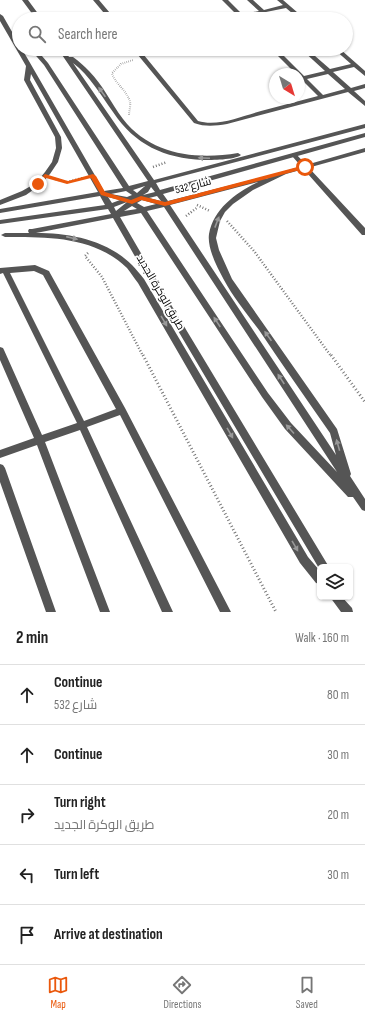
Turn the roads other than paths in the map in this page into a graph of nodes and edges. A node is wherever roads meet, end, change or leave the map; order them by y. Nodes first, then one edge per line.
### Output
1 (25, 0) edge
2 (96, 0) edge
3 (226, 0) edge
4 (250, 0) edge
5 (280, 0) edge
6 (287, 6) junction
7 (262, 11) junction
8 (34, 12) edge
9 (106, 12) edge
10 (237, 12) edge
11 (259, 12) edge
12 (294, 12) edge
13 (0, 16) edge
14 (3, 22) junction
15 (12, 30) edge
16 (12, 37) edge
17 (23, 56) edge
18 (39, 56) edge
19 (66, 56) edge
20 (69, 56) edge
21 (142, 56) edge
22 (281, 56) edge
23 (312, 56) edge
24 (345, 56) edge
25 (356, 65) junction
26 (29, 66) junction
27 (293, 68) edge
28 (329, 71) junction
29 (365, 74) edge
30 (305, 77) edge
31 (305, 80) edge
32 (365, 86) edge
33 (349, 90) junction
34 (322, 97) junction
35 (365, 104) edge
36 (365, 122) edge
37 (365, 126) edge
38 (365, 135) edge
39 (365, 150) edge
40 (294, 155) junction
41 (305, 167) junction
42 (284, 173) junction
43 (151, 182) junction
44 (127, 188) junction
45 (159, 193) junction
46 (103, 194) junction
47 (139, 197) junction
48 (130, 201) junction
49 (0, 203) edge
50 (165, 204) junction
51 (111, 206) junction
52 (143, 210) junction
53 (0, 211) edge
54 (116, 215) junction
55 (0, 222) edge
56 (365, 233) edge
57 (2, 236) edge
58 (3, 271) edge
59 (0, 350) edge
60 (122, 411) junction
61 (82, 425) junction
62 (40, 440) junction
63 (0, 454) edge
64 (0, 468) edge
65 (348, 482) junction
66 (365, 508) edge
67 (322, 564) edge
68 (317, 575) edge
69 (338, 600) edge
70 (344, 600) edge
71 (51, 612) edge
72 (106, 612) edge
73 (168, 612) edge
74 (226, 612) edge
75 (348, 612) edge
76 (352, 612) edge

1 - 8 street
2 - 9 street
3 - 10 street
4 - 7 street
5 - 6 street
6 - 7 street
6 - 12 street
7 - 11 street
13 - 14 street, طريق الوكرة الجديد
14 - 15 street
14 - 16 street, طريق الوكرة الجديد
17 - 26 street, طريق الوكرة الجديد
18 - 44 street
19 - 43 street
36 -> 20 street
21 - 34 street
22 - 27 street
23 - 28 street
24 - 25 street
25 - 28 street
25 - 29 street
26 - 46 street, طريق الوكرة الجديد
26 - 49 street
28 - 30 street
28 - 33 street
31 - 34 street
32 - 33 street
33 - 34 street
33 - 35 street
37 - 43 street, شارع 532
38 - 40 street
39 - 41 street, شارع 532
40 - 41 street
40 - 45 street
41 - 42 street, شارع 532
41 - 56 street
42 - 50 street, شارع 532
65 -> 42 street
43 - 44 street, شارع 532
43 - 45 street
43 - 47 street
44 - 46 street, شارع 532
44 - 47 street
45 - 47 street
45 - 50 street
46 - 48 street
46 - 51 street, طريق الوكرة الجديد
46 - 53 street, شارع 532
47 - 48 street
47 - 50 street
48 - 51 street
48 - 52 street
48 - 54 street
50 - 52 street, شارع 532
65 -> 50 street
51 - 54 street, طريق الوكرة الجديد
51 - 55 street
52 - 54 street, شارع 532
66 -> 52 street
54 - 57 street, شارع 532
54 - 67 street, طريق الوكرة الجديد
57 -> 68 street
58 - 60 street
58 - 61 street
59 - 62 street
60 - 61 street
60 - 74 street
61 - 62 street
61 - 73 street
62 - 63 street
62 - 72 street
64 - 71 street
65 - 66 street
69 - 75 street
70 - 76 street

